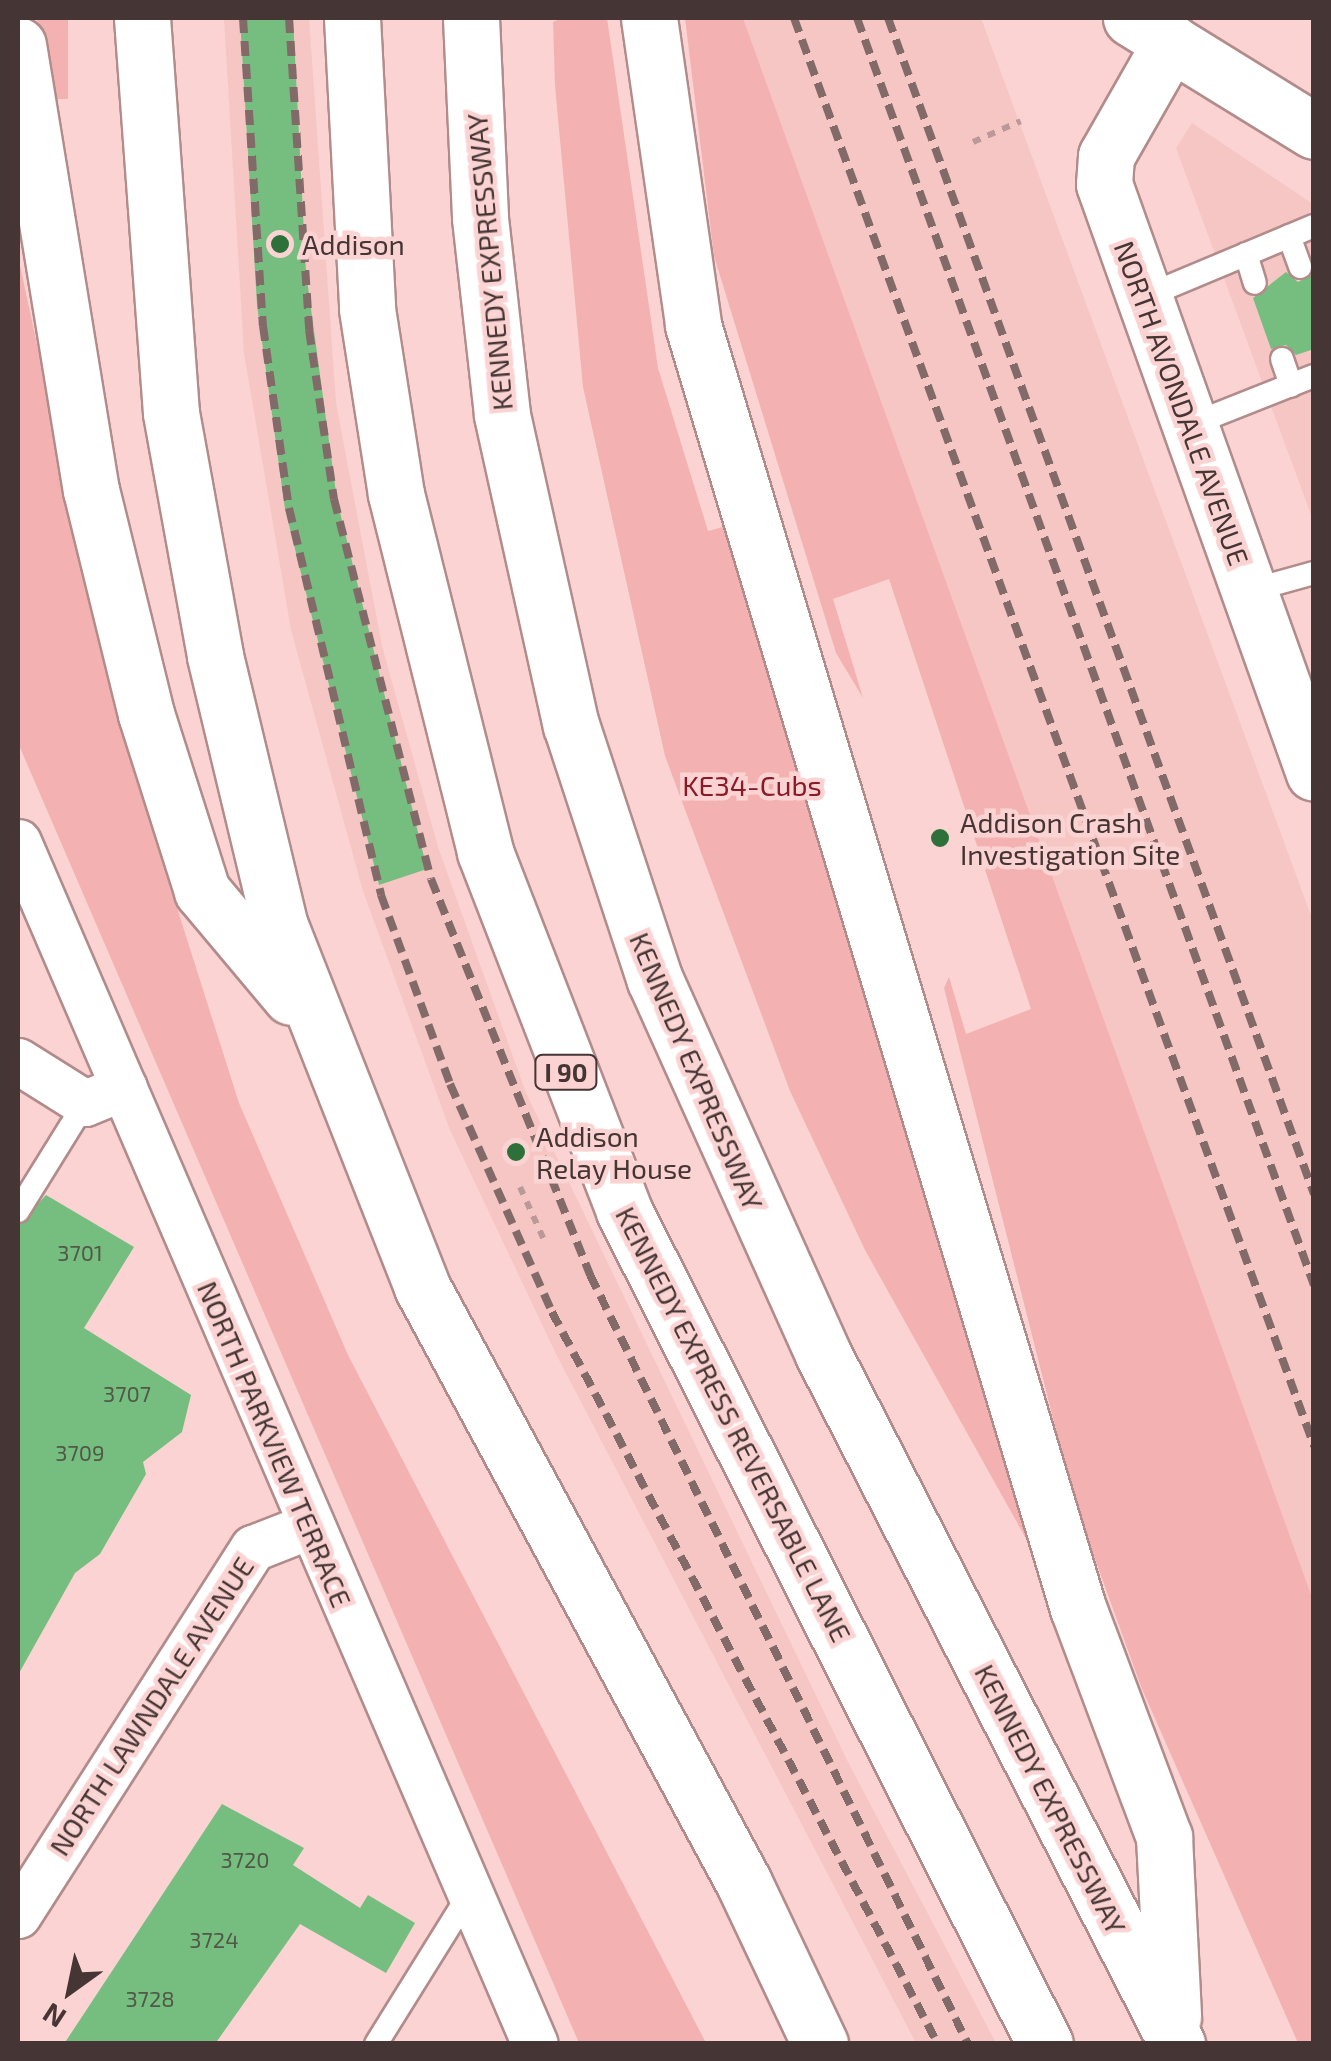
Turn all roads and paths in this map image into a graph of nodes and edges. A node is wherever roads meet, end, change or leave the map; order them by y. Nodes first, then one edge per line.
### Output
1 (142, 18) edge
2 (352, 18) edge
3 (471, 18) edge
4 (649, 18) edge
5 (1163, 26) edge
6 (18, 44) edge
7 (1022, 121) dead end
8 (1314, 131) edge
9 (972, 142) dead end
10 (1314, 226) edge
11 (1289, 236) junction
12 (1246, 254) junction
13 (1300, 267) dead end
14 (1256, 283) dead end
15 (1144, 297) junction
16 (1282, 359) dead end
17 (1314, 376) edge
18 (1291, 385) junction
19 (1190, 425) junction
20 (1314, 574) edge
21 (1249, 591) junction
22 (1314, 773) edge
23 (18, 842) edge
24 (312, 1022) junction
25 (18, 1061) edge
26 (104, 1095) junction
27 (520, 1187) dead end
28 (18, 1211) edge
29 (544, 1240) dead end
30 (310, 1526) junction
31 (470, 1893) junction
32 (18, 1915) edge
33 (1175, 2039) edge
34 (376, 2044) edge
35 (536, 2044) edge
36 (820, 2044) edge
37 (1045, 2044) edge

1 - 24 main road
2 - 37 main road, KENNEDY EXPRESS REVERSABLE LANE / I 90
3 - 33 main road, KENNEDY EXPRESSWAY
4 - 33 main road
5 - 8 main road
5 - 15 main road, NORTH AVONDALE AVENUE
6 - 24 main road
7 - 9 path
10 - 11 lane
11 - 12 lane
11 - 13 lane
12 - 14 lane
12 - 15 lane
15 - 19 main road, NORTH AVONDALE AVENUE
16 - 18 lane
17 - 18 lane
18 - 19 lane
19 - 21 main road, NORTH AVONDALE AVENUE
20 - 21 lane
21 - 22 main road, NORTH AVONDALE AVENUE
23 - 26 street, NORTH PARKVIEW TERRACE
24 - 36 main road
25 - 26 street
26 - 28 lane
26 - 30 street, NORTH PARKVIEW TERRACE
27 - 29 path
30 - 31 street, NORTH PARKVIEW TERRACE
30 - 32 street, NORTH LAWNDALE AVENUE
31 - 34 lane
31 - 35 street, NORTH PARKVIEW TERRACE

